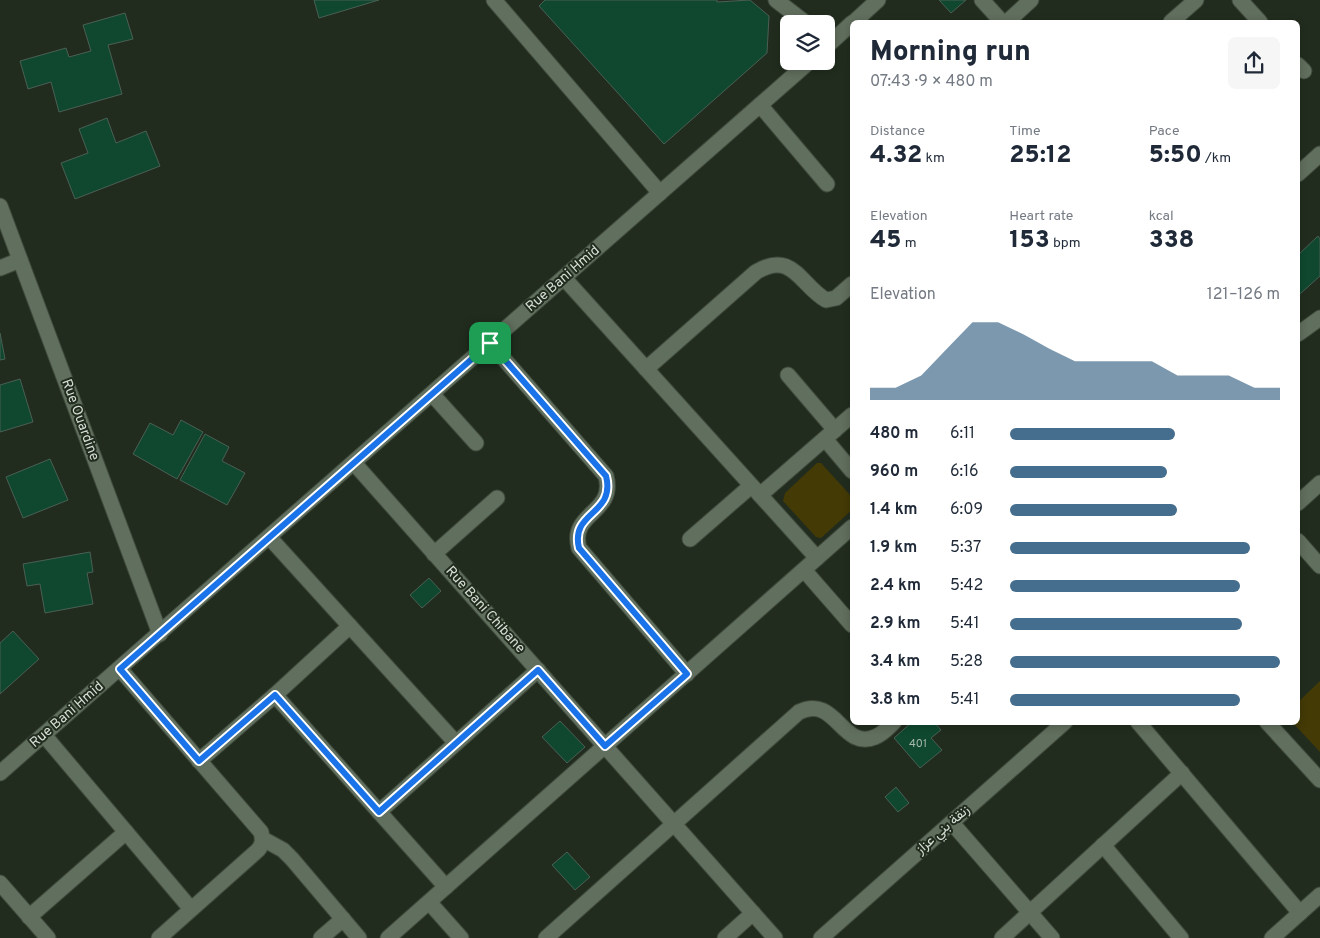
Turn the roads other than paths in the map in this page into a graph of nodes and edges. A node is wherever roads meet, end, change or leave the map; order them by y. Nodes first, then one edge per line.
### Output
1 (494, 0) edge
2 (776, 0) edge
3 (878, 0) edge
4 (982, 0) edge
5 (1031, 0) edge
6 (1196, 0) edge
7 (1240, 0) edge
8 (795, 15) edge
9 (858, 20) edge
10 (1000, 20) edge
11 (1009, 20) edge
12 (1173, 20) edge
13 (1258, 20) edge
14 (850, 28) edge
15 (835, 37) edge
16 (800, 70) edge
17 (760, 106) junction
18 (1320, 154) edge
19 (1300, 172) edge
20 (827, 184) dead end
21 (660, 193) junction
22 (0, 206) edge
23 (20, 260) junction
24 (0, 268) edge
25 (564, 278) junction
26 (850, 286) edge
27 (1320, 318) edge
28 (1300, 333) edge
29 (490, 343) junction
30 (646, 369) junction
31 (788, 376) dead end
32 (432, 394) junction
33 (850, 417) edge
34 (830, 435) junction
35 (476, 443) dead end
36 (354, 462) junction
37 (850, 467) edge
38 (1320, 483) edge
39 (756, 490) junction
40 (497, 498) dead end
41 (1300, 501) edge
42 (850, 529) edge
43 (270, 537) junction
44 (690, 539) dead end
45 (1300, 543) edge
46 (434, 554) junction
47 (817, 558) junction
48 (1320, 566) edge
49 (804, 570) junction
50 (850, 624) edge
51 (350, 626) junction
52 (160, 634) junction
53 (120, 669) junction
54 (538, 670) junction
55 (687, 674) junction
56 (275, 695) junction
57 (890, 725) edge
58 (1062, 725) edge
59 (1141, 725) edge
60 (1270, 725) edge
61 (44, 735) junction
62 (456, 743) junction
63 (605, 746) junction
64 (199, 761) junction
65 (0, 773) edge
66 (1182, 773) junction
67 (1320, 780) edge
68 (379, 812) junction
69 (674, 823) junction
70 (952, 823) junction
71 (126, 832) junction
72 (263, 839) junction
73 (1103, 845) junction
74 (0, 883) edge
75 (446, 887) junction
76 (1320, 895) edge
77 (429, 902) junction
78 (191, 909) junction
79 (1030, 912) junction
80 (753, 913) junction
81 (1300, 913) junction
82 (29, 917) junction
83 (343, 919) junction
84 (48, 938) edge
85 (159, 938) edge
86 (321, 938) edge
87 (359, 938) edge
88 (388, 938) edge
89 (461, 938) edge
90 (546, 938) edge
91 (725, 938) edge
92 (775, 938) edge
93 (821, 938) edge
94 (1002, 938) edge
95 (1052, 938) edge
96 (1182, 938) edge
97 (1272, 938) edge

1 - 21 street
2 - 8 street
3 - 9 street
4 - 10 street
5 - 11 street
6 - 12 street
7 - 13 street
14 - 15 street
16 - 17 street, Rue Bani Hmid
17 - 20 street
17 - 21 street, Rue Bani Hmid
18 - 19 street
21 - 25 street, Rue Bani Hmid
22 - 23 street, Rue Ouardine
23 - 24 street
23 - 52 street, Rue Ouardine
25 - 29 street, Rue Bani Hmid
25 - 30 street
26 - 30 street
27 - 28 street
29 - 32 street, Rue Bani Hmid
29 - 55 street
30 - 39 street
31 - 34 street
32 - 35 street
32 - 36 street, Rue Bani Hmid
33 - 34 street
34 - 37 street
34 - 39 street
36 - 43 street, Rue Bani Hmid
36 - 46 street, Rue Bani Chibane
38 - 41 street
39 - 44 street
39 - 47 street
40 - 46 street
42 - 47 street
43 - 51 street
43 - 52 street, Rue Bani Hmid
45 - 48 street
46 - 54 street, Rue Bani Chibane
47 - 49 street
49 - 50 street
49 - 55 street
51 - 56 street
51 - 62 street
52 - 53 street, Rue Bani Hmid
53 - 61 street, Rue Bani Hmid
53 - 64 street
54 - 62 street
54 - 63 street, Rue Bani Chibane
55 - 63 street
56 - 64 street
56 - 68 street
57 - 69 street
58 - 70 street, زنقة بني عزاز
59 - 66 street
60 - 67 street
61 - 65 street, Rue Bani Hmid
61 - 71 street
62 - 68 street
63 - 69 street, Rue Bani Chibane
63 - 75 street
64 - 72 street
66 - 73 street
66 - 81 street
68 - 75 street
69 - 80 street, Rue Bani Chibane
69 - 90 street
70 - 79 street
70 - 93 street, زنقة بني عزاز
71 - 78 street
71 - 82 street
72 - 78 street
72 - 83 street
73 - 79 street
73 - 96 street
74 - 82 street
75 - 77 street
76 - 81 street
77 - 88 street
77 - 89 street
78 - 85 street
79 - 94 street
79 - 95 street
80 - 91 street
80 - 92 street, Rue Bani Chibane
81 - 97 street
82 - 84 street
83 - 86 street
83 - 87 street

